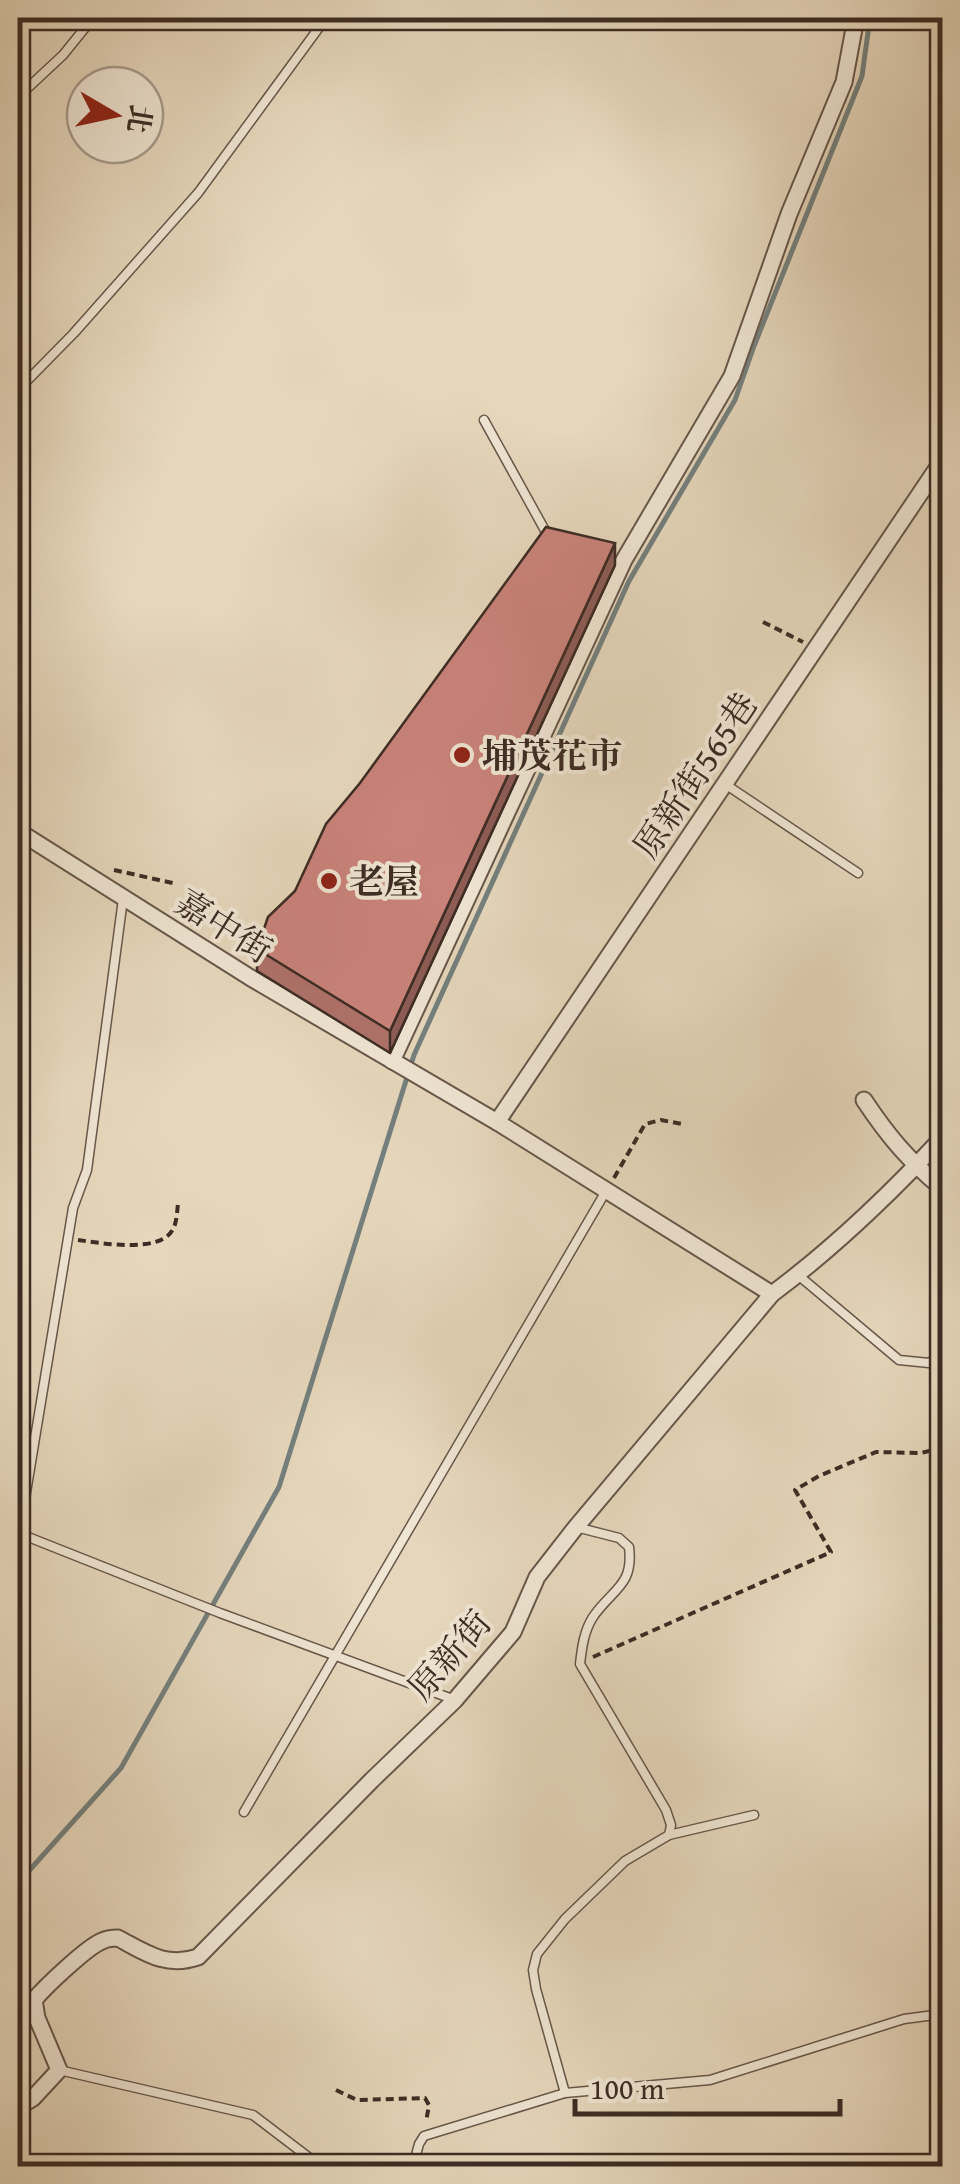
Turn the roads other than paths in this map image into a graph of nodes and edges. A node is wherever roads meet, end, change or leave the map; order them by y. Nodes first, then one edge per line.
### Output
1 (93, 18) edge
2 (326, 18) edge
3 (856, 18) edge
4 (18, 98) edge
5 (18, 390) edge
6 (484, 420) dead end
7 (942, 462) edge
8 (563, 541) edge
9 (725, 784) junction
10 (18, 831) edge
11 (858, 873) dead end
12 (123, 898) junction
13 (397, 1064) junction
14 (864, 1100) dead end
15 (497, 1122) junction
16 (942, 1138) edge
17 (916, 1166) junction
18 (942, 1188) edge
19 (606, 1191) junction
20 (798, 1275) junction
21 (772, 1294) junction
22 (942, 1354) edge
23 (576, 1526) junction
24 (18, 1533) edge
25 (18, 1541) edge
26 (336, 1656) junction
27 (455, 1700) junction
28 (244, 1812) dead end
29 (754, 1815) dead end
30 (669, 1835) junction
31 (942, 2014) edge
32 (59, 2070) junction
33 (565, 2093) junction
34 (18, 2107) edge
35 (320, 2166) edge
36 (413, 2166) edge

1 - 4 lane
2 - 5 lane
3 - 13 street
6 - 8 lane
7 - 9 street, 原新街565巷
9 - 11 lane
9 - 15 street, 原新街565巷
10 - 12 street, 嘉中街
12 - 13 street, 嘉中街
12 - 24 lane
13 - 15 street, 嘉中街
14 - 17 street
15 - 19 street
16 - 17 street, 原新街
17 - 18 street
17 - 20 street, 原新街
19 - 21 street
19 - 26 lane
20 - 21 street, 原新街
20 - 22 lane
21 - 23 street, 原新街
23 - 27 street, 原新街
23 - 30 lane
24 - 25 lane
24 - 26 lane
26 - 27 lane
26 - 28 lane
27 - 32 street, 原新街
29 - 30 lane
30 - 33 lane
31 - 33 lane
32 - 34 street
32 - 35 lane
33 - 36 lane

